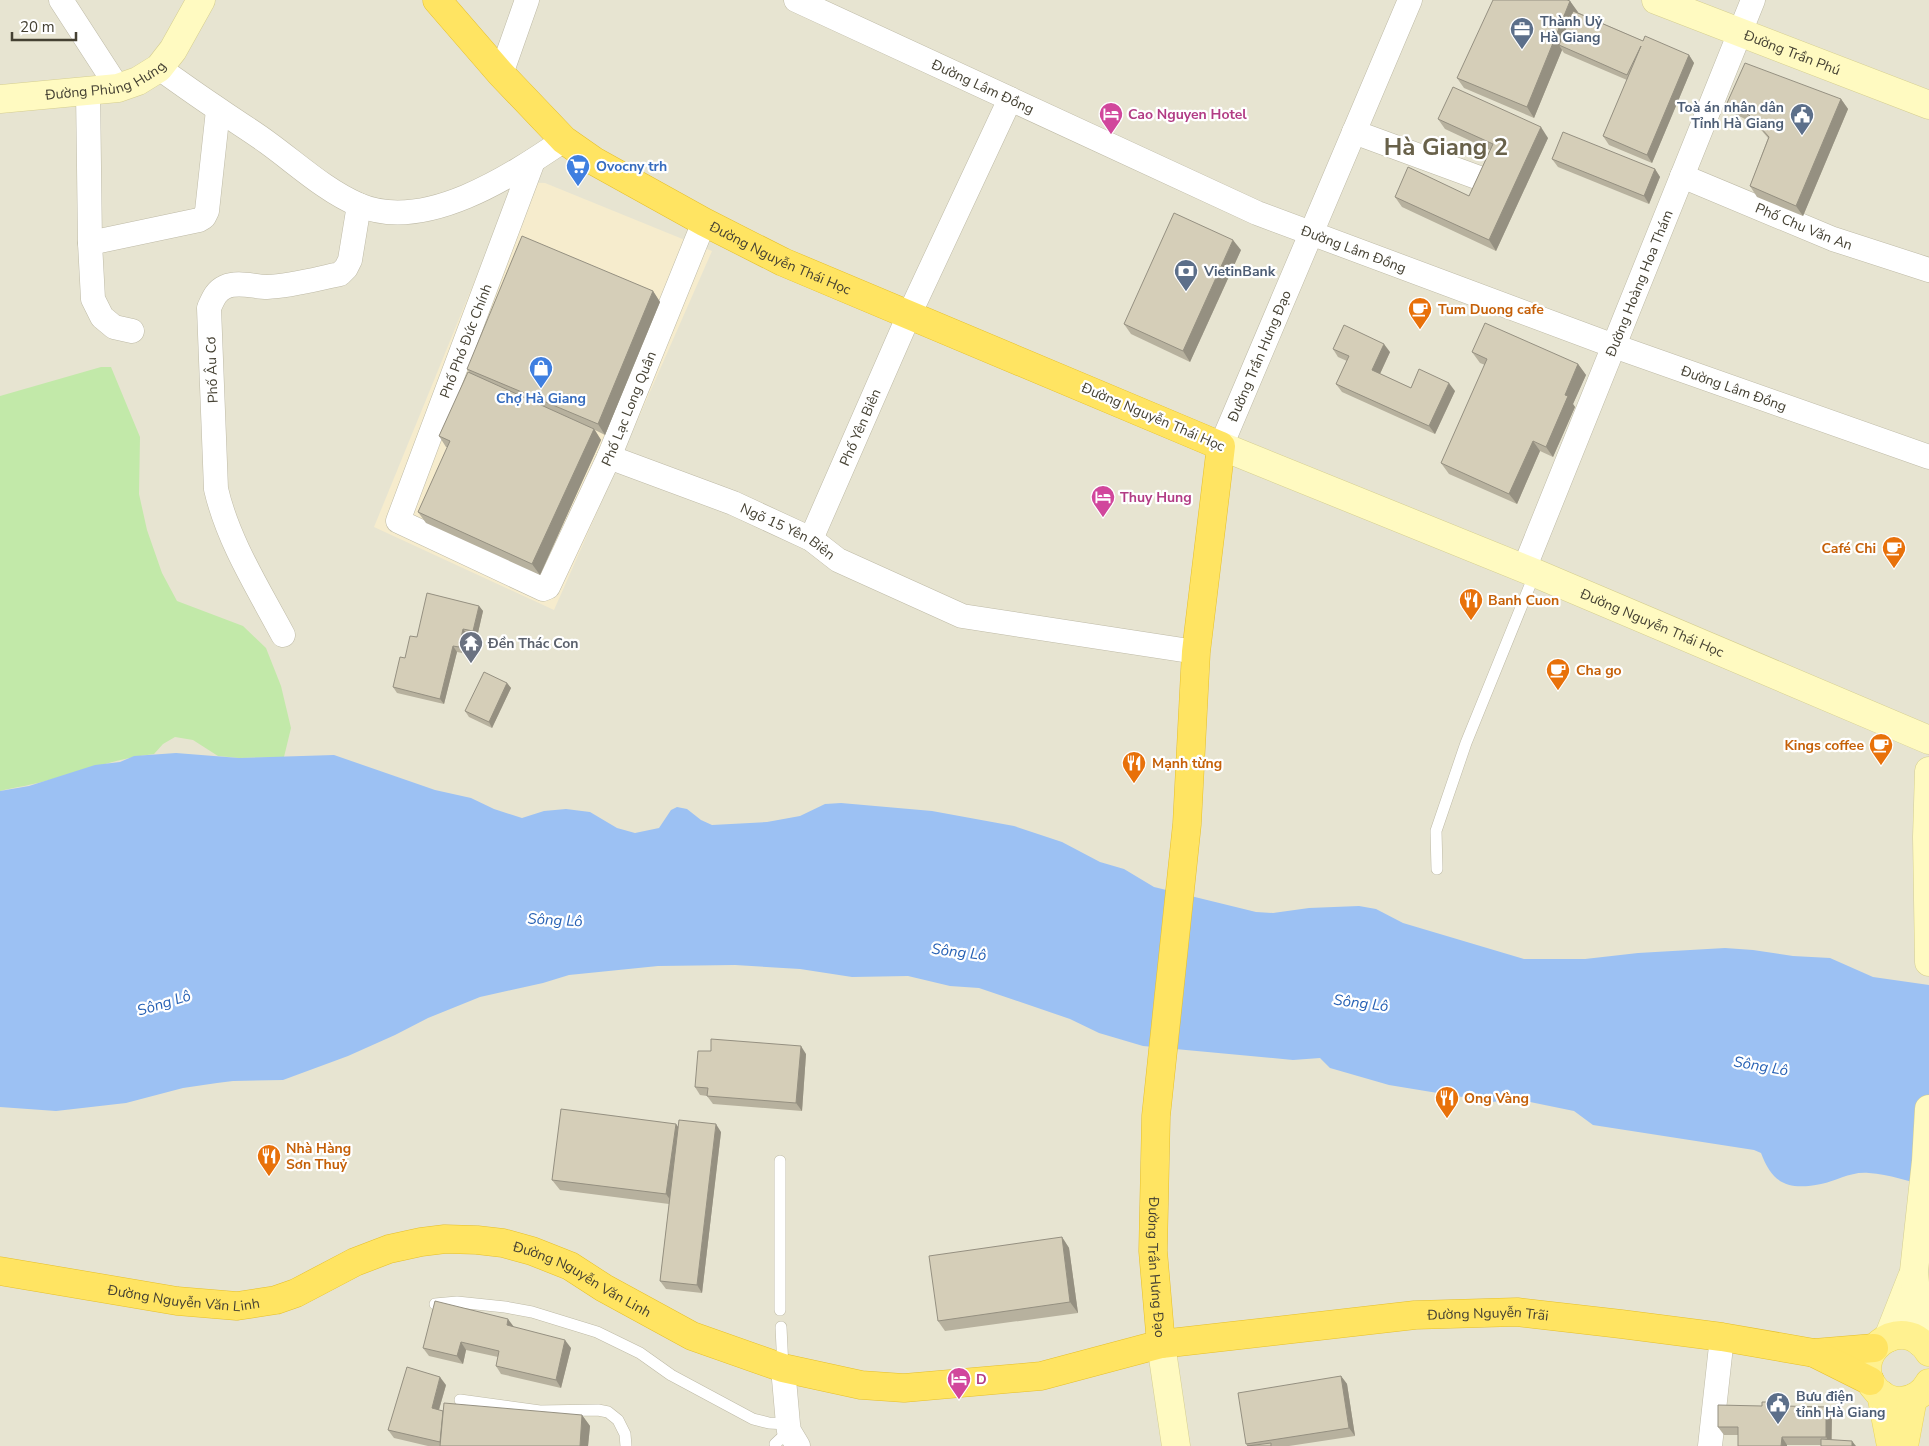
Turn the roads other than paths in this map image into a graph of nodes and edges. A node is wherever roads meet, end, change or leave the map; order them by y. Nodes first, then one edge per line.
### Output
1 (61, 0) edge
2 (201, 0) edge
3 (437, 0) edge
4 (527, 0) edge
5 (1410, 0) edge
6 (1656, 0) edge
7 (1753, 0) edge
8 (806, 2) edge
9 (1740, 34) junction
10 (159, 68) junction
11 (501, 74) junction
12 (118, 88) junction
13 (88, 91) junction
14 (0, 98) edge
15 (1010, 99) junction
16 (1929, 105) edge
17 (218, 110) junction
18 (1354, 132) junction
19 (564, 140) junction
20 (534, 161) junction
21 (1682, 176) junction
22 (1482, 178) edge
23 (359, 205) junction
24 (704, 222) junction
25 (1311, 234) junction
26 (90, 243) junction
27 (1929, 270) edge
28 (909, 314) junction
29 (132, 331) dead end
30 (1614, 346) junction
31 (1221, 446) junction
32 (609, 457) junction
33 (1929, 457) edge
34 (812, 539) junction
35 (1530, 571) junction
36 (545, 589) joint
37 (283, 635) dead end
38 (1196, 652) junction
39 (1929, 740) edge
40 (1929, 771) edge
41 (1437, 869) dead end
42 (1929, 962) edge
43 (1929, 1109) edge
44 (780, 1161) dead end
45 (0, 1271) edge
46 (1914, 1271) junction
47 (435, 1304) edge
48 (780, 1310) dead end
49 (781, 1327) dead end
50 (1722, 1338) junction
51 (1881, 1343) junction
52 (1162, 1344) junction
53 (1924, 1347) edge
54 (1814, 1353) junction
55 (783, 1368) junction
56 (1875, 1388) junction
57 (1924, 1389) edge
58 (460, 1400) dead end
59 (787, 1436) edge
60 (626, 1446) edge
61 (1176, 1446) edge
62 (1710, 1446) edge
63 (1891, 1446) edge
64 (1904, 1446) edge

1 - 12 street
2 - 10 main road, Đường Phùng Hưng
3 - 11 highway, Đường Nguyễn Thái Học
4 - 11 street
5 - 18 street, Đường Trần Hưng Đạo
6 - 9 main road, Đường Trần Phú
7 - 9 street, Đường Hoàng Hoa Thám
8 - 15 street, Đường Lâm Đồng
9 - 16 main road, Đường Trần Phú
9 - 21 street, Đường Hoàng Hoa Thám
10 - 12 main road, Đường Phùng Hưng
10 - 17 street
11 - 19 highway, Đường Nguyễn Thái Học
12 - 13 main road, Đường Phùng Hưng
13 - 14 main road, Đường Phùng Hưng
13 - 26 street
15 - 25 street, Đường Lâm Đồng
15 - 28 street, Phố Yên Biên
17 - 23 street
17 - 26 street
18 - 22 street
18 - 25 street, Đường Trần Hưng Đạo
19 - 20 street
19 - 24 highway, Đường Nguyễn Thái Học
20 - 23 street
20 - 36 street, Phố Phó Đức Chính
21 - 27 street, Phố Chu Văn An
21 - 30 street, Đường Hoàng Hoa Thám
23 - 37 street, Phố Âu Cơ
24 - 28 highway, Đường Nguyễn Thái Học
24 - 32 street, Phố Lạc Long Quân
25 - 30 street, Đường Lâm Đồng
25 - 31 street, Đường Trần Hưng Đạo
26 - 29 street
28 - 31 highway, Đường Nguyễn Thái Học
28 - 34 street, Phố Yên Biên
30 - 33 street, Đường Lâm Đồng
30 - 35 street, Đường Hoàng Hoa Thám
31 - 35 main road, Đường Nguyễn Thái Học
31 - 38 highway, Đường Trần Hưng Đạo
32 - 34 street, Ngõ 15 Yên Biên
32 - 36 street, Phố Lạc Long Quân
34 - 38 street, Ngõ 15 Yên Biên
35 - 39 main road, Đường Nguyễn Thái Học
35 - 41 lane
38 - 52 highway, Đường Trần Hưng Đạo
40 - 42 main road
43 - 46 main road
44 - 48 lane
45 - 55 highway, Đường Nguyễn Văn Linh
46 - 51 main road
46 - 53 main road
47 - 59 lane
49 - 55 lane
50 - 52 highway, Đường Nguyễn Trãi
50 - 54 highway, Đường Nguyễn Trãi
50 - 62 street
51 - 53 main road
51 - 54 highway, Đường Nguyễn Trãi
51 - 56 main road
52 - 55 highway, Đường Nguyễn Văn Linh
52 - 61 main road, Đường Trần Hưng Đạo
54 - 56 highway, Đường Nguyễn Trãi
55 - 59 street
56 - 57 main road
56 - 63 main road
57 - 64 main road
58 - 60 lane

